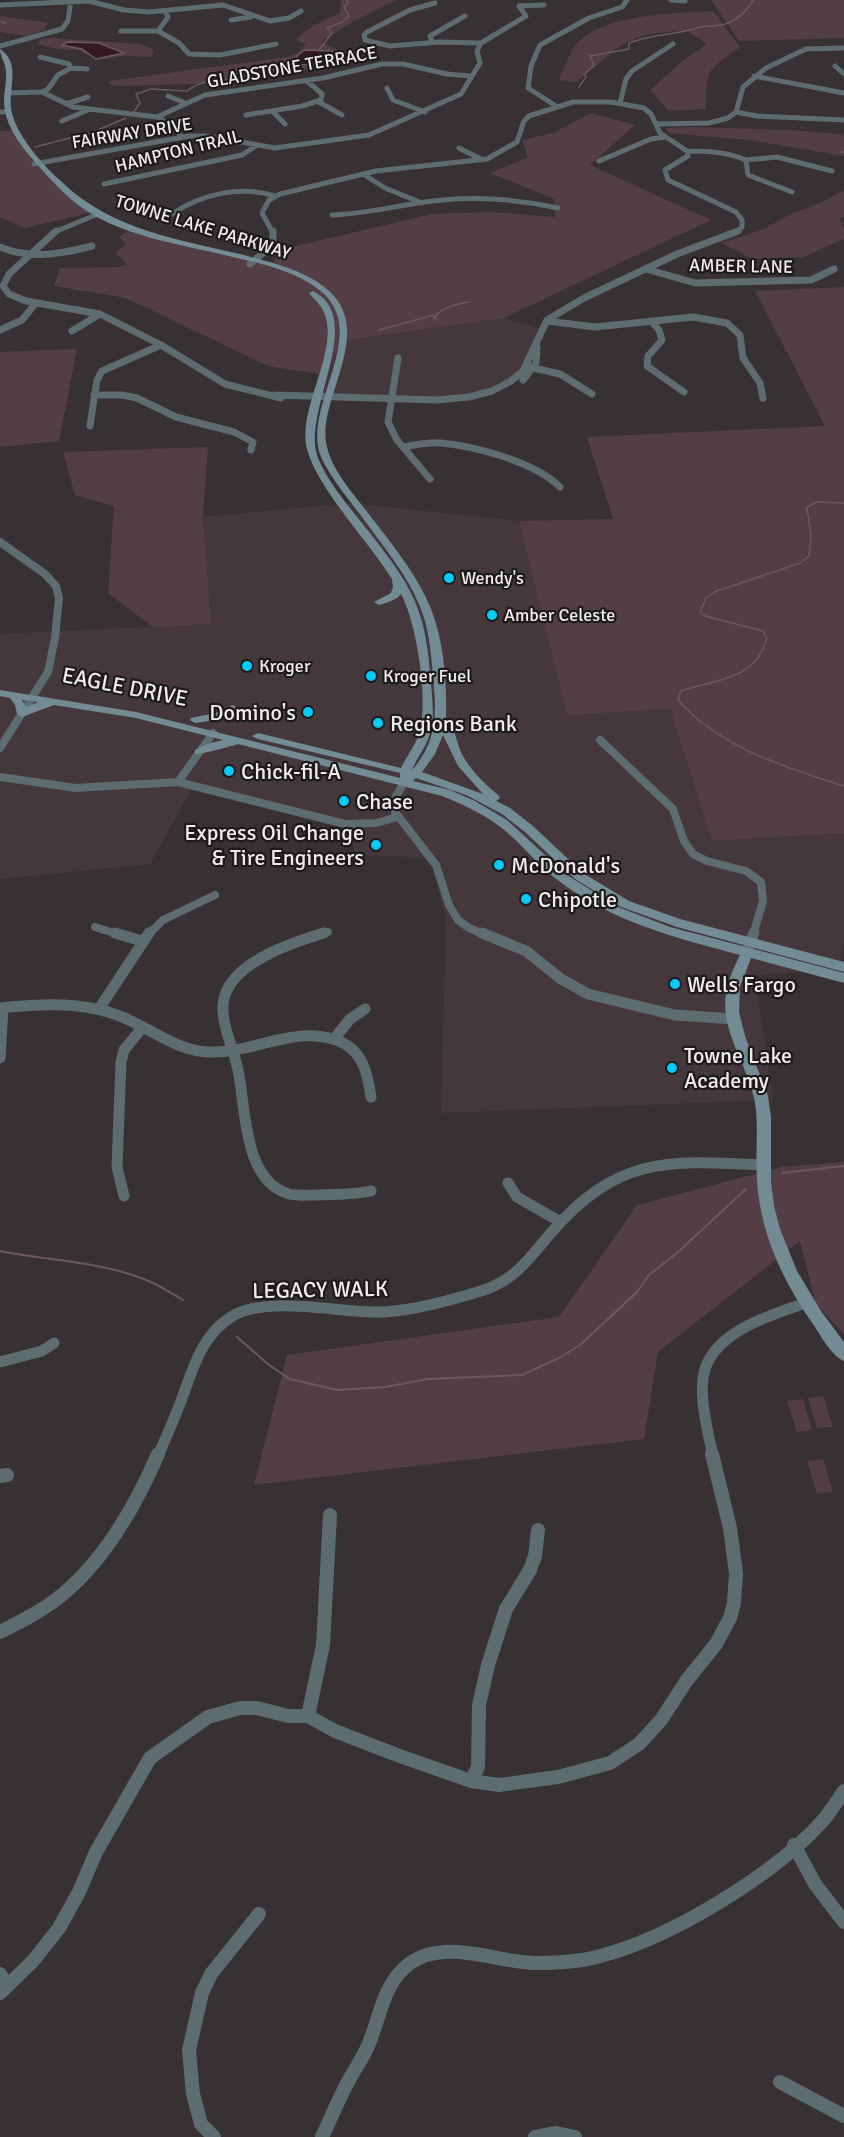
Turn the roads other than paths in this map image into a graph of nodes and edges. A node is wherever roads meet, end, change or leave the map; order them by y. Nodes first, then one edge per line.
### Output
1 (69, 0) edge
2 (627, 0) edge
3 (671, 0) edge
4 (685, 1) edge
5 (435, 3) dead end
6 (0, 5) edge
7 (544, 5) dead end
8 (165, 11) junction
9 (301, 11) dead end
10 (465, 16) dead end
11 (251, 17) junction
12 (231, 20) dead end
13 (121, 31) dead end
14 (158, 31) junction
15 (432, 42) junction
16 (231, 43) dead end
17 (481, 43) junction
18 (276, 44) dead end
19 (673, 44) dead end
20 (0, 45) edge
21 (844, 48) edge
22 (0, 51) edge
23 (237, 52) junction
24 (189, 54) junction
25 (40, 57) dead end
26 (182, 58) dead end
27 (835, 66) dead end
28 (72, 68) junction
29 (87, 69) dead end
30 (844, 74) edge
31 (471, 75) junction
32 (754, 76) junction
33 (307, 81) junction
34 (844, 84) edge
35 (387, 88) dead end
36 (835, 91) junction
37 (42, 92) junction
38 (7, 93) junction
39 (844, 93) edge
40 (168, 96) dead end
41 (88, 97) dead end
42 (319, 102) junction
43 (185, 103) junction
44 (620, 103) junction
45 (66, 104) junction
46 (556, 106) junction
47 (88, 110) junction
48 (272, 111) junction
49 (4, 112) edge
50 (425, 112) junction
51 (736, 112) junction
52 (342, 115) dead end
53 (246, 116) dead end
54 (157, 117) junction
55 (0, 119) edge
56 (844, 120) edge
57 (62, 121) dead end
58 (285, 124) dead end
59 (656, 124) junction
60 (182, 136) junction
61 (666, 137) junction
62 (257, 145) junction
63 (459, 148) dead end
64 (687, 151) junction
65 (483, 160) junction
66 (745, 160) junction
67 (599, 161) dead end
68 (37, 163) junction
69 (832, 171) dead end
70 (363, 174) junction
71 (104, 184) dead end
72 (478, 189) dead end
73 (792, 192) dead end
74 (275, 196) junction
75 (481, 200) junction
76 (422, 203) junction
77 (558, 208) dead end
78 (172, 214) dead end
79 (95, 215) junction
80 (332, 215) dead end
81 (92, 246) dead end
82 (0, 247) edge
83 (30, 255) junction
84 (252, 263) junction
85 (646, 269) junction
86 (834, 269) dead end
87 (2, 281) edge
88 (35, 304) junction
89 (100, 314) junction
90 (547, 321) junction
91 (651, 321) junction
92 (0, 330) edge
93 (72, 331) dead end
94 (161, 345) junction
95 (398, 358) dead end
96 (530, 368) junction
97 (684, 392) dead end
98 (592, 394) dead end
99 (94, 395) junction
100 (317, 397) junction
101 (330, 398) junction
102 (764, 398) dead end
103 (390, 400) junction
104 (90, 426) dead end
105 (403, 447) junction
106 (251, 450) dead end
107 (430, 479) dead end
108 (560, 487) dead end
109 (0, 542) edge
110 (396, 580) junction
111 (379, 602) dead end
112 (0, 684) edge
113 (0, 693) edge
114 (36, 693) junction
115 (13, 694) junction
116 (61, 701) junction
117 (233, 708) dead end
118 (22, 714) junction
119 (443, 717) junction
120 (195, 720) junction
121 (213, 733) junction
122 (600, 740) dead end
123 (242, 741) junction
124 (0, 748) edge
125 (199, 752) junction
126 (415, 753) junction
127 (369, 763) junction
128 (409, 776) junction
129 (0, 777) edge
130 (178, 782) junction
131 (397, 817) junction
132 (518, 820) junction
133 (215, 895) dead end
134 (95, 927) dead end
135 (328, 932) dead end
136 (142, 941) junction
137 (748, 947) junction
138 (844, 967) edge
139 (844, 978) edge
140 (1, 1008) edge
141 (99, 1009) junction
142 (365, 1009) dead end
143 (734, 1019) junction
144 (142, 1028) junction
145 (333, 1039) junction
146 (234, 1050) junction
147 (0, 1058) edge
148 (371, 1097) dead end
149 (763, 1166) junction
150 (508, 1183) dead end
151 (371, 1191) dead end
152 (124, 1196) dead end
153 (560, 1221) junction
154 (806, 1302) junction
155 (54, 1343) dead end
156 (844, 1354) edge
157 (0, 1362) edge
158 (330, 1515) dead end
159 (538, 1530) dead end
160 (0, 1632) edge
161 (308, 1716) junction
162 (471, 1781) junction
163 (844, 1791) edge
164 (794, 1845) junction
165 (259, 1914) dead end
166 (844, 1922) edge
167 (2, 1984) edge
168 (780, 2082) dead end
169 (844, 2116) edge
170 (214, 2137) edge
171 (322, 2137) edge
172 (535, 2137) edge
173 (575, 2137) edge

1 - 6 street
1 - 8 street
1 - 20 street
2 - 46 street
3 - 4 street
5 - 15 street
7 - 17 street
8 - 11 street
8 - 14 street
9 - 11 street
10 - 15 street
11 - 12 street
13 - 14 street
14 - 24 street
15 - 17 street
16 - 23 street
17 - 31 street, FAIRWAY DRIVE
18 - 23 street
19 - 44 street
21 - 32 street
22 - 38 main road, TOWNE LAKE PARKWAY
23 - 24 street
24 - 26 street
25 - 28 street
27 - 30 street
28 - 29 street
28 - 37 street
31 - 33 street, GLADSTONE TERRACE
31 - 50 street, FAIRWAY DRIVE
32 - 36 street
32 - 51 street
33 - 42 street
33 - 43 street, GLADSTONE TERRACE
34 - 36 street
35 - 50 street
36 - 39 street
37 - 38 street
37 - 45 street
38 - 49 main road, TOWNE LAKE PARKWAY
40 - 43 street
41 - 45 street
42 - 48 street
42 - 52 street
43 - 54 street, GLADSTONE TERRACE
44 - 46 street
44 - 59 street
45 - 47 street
46 - 65 street
47 - 54 street
47 - 57 street
48 - 53 street
48 - 58 street
49 - 68 main road, TOWNE LAKE PARKWAY
50 - 62 street, FAIRWAY DRIVE
51 - 56 street
51 - 59 street
54 - 60 street
55 - 68 main road, TOWNE LAKE PARKWAY
59 - 61 street
60 - 62 street, FAIRWAY DRIVE
60 - 68 street, FAIRWAY DRIVE
61 - 64 street
61 - 67 street
62 - 71 street, HAMPTON TRAIL
63 - 65 street
64 - 66 street
64 - 85 street
65 - 70 street
66 - 69 street
66 - 73 street
68 - 79 main road, TOWNE LAKE PARKWAY
70 - 74 street
70 - 76 street
72 - 75 street
74 - 78 street
74 - 84 street
75 - 76 street
75 - 77 street
76 - 80 street
79 - 83 street
79 - 84 main road, TOWNE LAKE PARKWAY
81 - 83 street
82 - 83 street
83 - 87 street
84 - 100 main road, TOWNE LAKE PARKWAY
84 - 101 main road, TOWNE LAKE PARKWAY
85 - 86 street, AMBER LANE
85 - 90 street
87 - 88 street
88 - 89 street
88 - 92 street
89 - 93 street
89 - 94 street
90 - 91 street
90 - 96 street
91 - 97 street
91 - 102 street
94 - 99 street
94 - 100 street
95 - 103 street
96 - 98 street
96 - 103 street
99 - 104 street
99 - 106 street
100 - 101 street
100 - 110 main road, TOWNE LAKE PARKWAY
101 - 103 street
101 - 119 main road, TOWNE LAKE PARKWAY
103 - 105 street
105 - 107 street
105 - 108 street
109 - 114 street
110 - 111 main road
110 - 126 main road, TOWNE LAKE PARKWAY
112 - 114 main road, EAGLE DRIVE
113 - 115 main road, EAGLE DRIVE
114 - 115 main road, EAGLE DRIVE
114 - 116 main road, EAGLE DRIVE
114 - 118 street
114 - 120 main road, EAGLE DRIVE
115 - 118 main road
116 - 118 main road
116 - 121 main road, EAGLE DRIVE
117 - 120 main road
118 - 124 street
119 - 128 main road, TOWNE LAKE PARKWAY
119 - 132 main road
120 - 127 main road, EAGLE DRIVE
121 - 123 main road, EAGLE DRIVE
121 - 125 street
122 - 137 street
123 - 125 main road
123 - 128 main road, EAGLE DRIVE
125 - 130 street
126 - 127 main road
126 - 128 main road, TOWNE LAKE PARKWAY
127 - 128 main road, EAGLE DRIVE
128 - 131 street
128 - 132 main road
128 - 137 main road
129 - 130 street
130 - 131 street
131 - 143 street
132 - 137 main road
133 - 136 street
134 - 136 street
135 - 146 street
136 - 141 street
137 - 138 main road
137 - 139 main road
137 - 143 main road
140 - 141 street
140 - 147 street
141 - 144 street
142 - 145 street
143 - 149 main road
144 - 146 street
144 - 152 street
145 - 146 street
145 - 148 street
146 - 151 street
149 - 153 street, LEGACY WALK
149 - 154 main road
150 - 153 street
153 - 160 street, LEGACY WALK
154 - 156 main road
154 - 162 street
155 - 157 street
158 - 161 street
159 - 162 street
161 - 162 street
161 - 167 street
163 - 164 street
164 - 166 street
164 - 171 street
165 - 170 street
168 - 169 street
172 - 173 street

